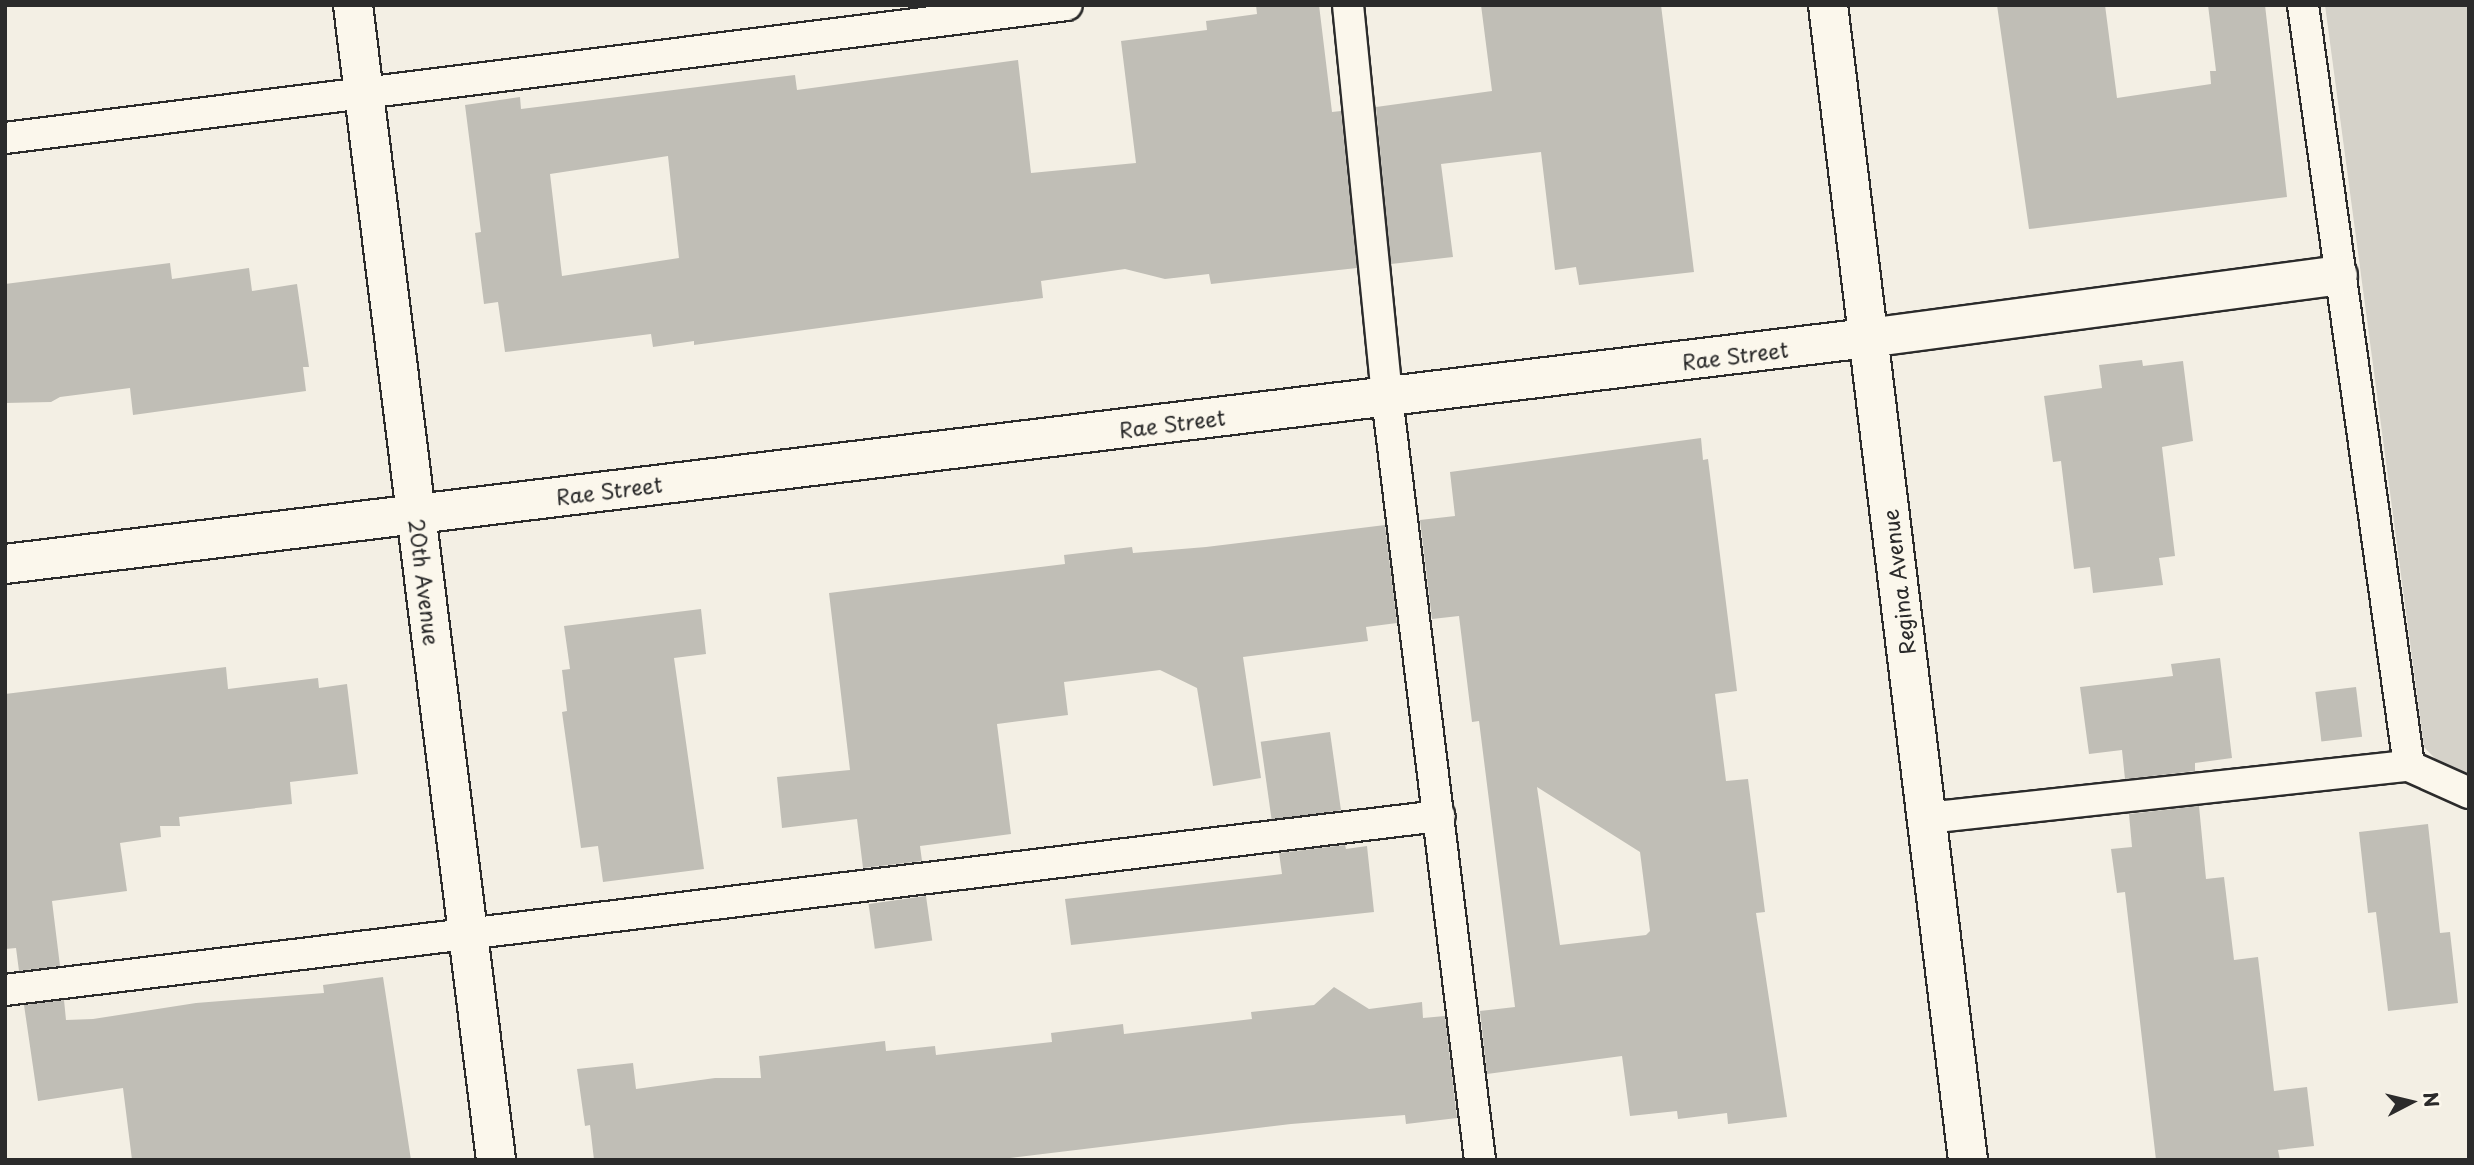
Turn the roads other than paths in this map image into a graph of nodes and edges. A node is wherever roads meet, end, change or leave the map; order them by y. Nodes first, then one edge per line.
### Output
1 (353, 5) edge
2 (1067, 5) edge
3 (1348, 5) edge
4 (1828, 5) edge
5 (2303, 5) edge
6 (364, 93) junction
7 (5, 138) edge
8 (2338, 275) junction
9 (1868, 338) junction
10 (1387, 397) junction
11 (416, 513) junction
12 (5, 564) edge
13 (2409, 766) junction
14 (2469, 793) edge
15 (1439, 816) junction
16 (1927, 818) junction
17 (468, 933) junction
18 (5, 990) edge
19 (496, 1160) edge
20 (1480, 1160) edge
21 (1968, 1160) edge

1 - 6 street, 20th Avenue
2 - 6 lane
3 - 10 lane
4 - 9 street, Regina Avenue
5 - 8 lane
6 - 7 lane
6 - 11 street, 20th Avenue
8 - 9 street, Rae Street
8 - 13 lane
9 - 10 street, Rae Street
9 - 16 street, Regina Avenue
10 - 11 street, Rae Street
10 - 15 lane
11 - 12 street, Rae Street
11 - 17 street, 20th Avenue
13 - 14 lane
13 - 16 lane
15 - 17 lane
15 - 20 lane
16 - 21 street, Regina Avenue
17 - 18 lane
17 - 19 street, 20th Avenue

